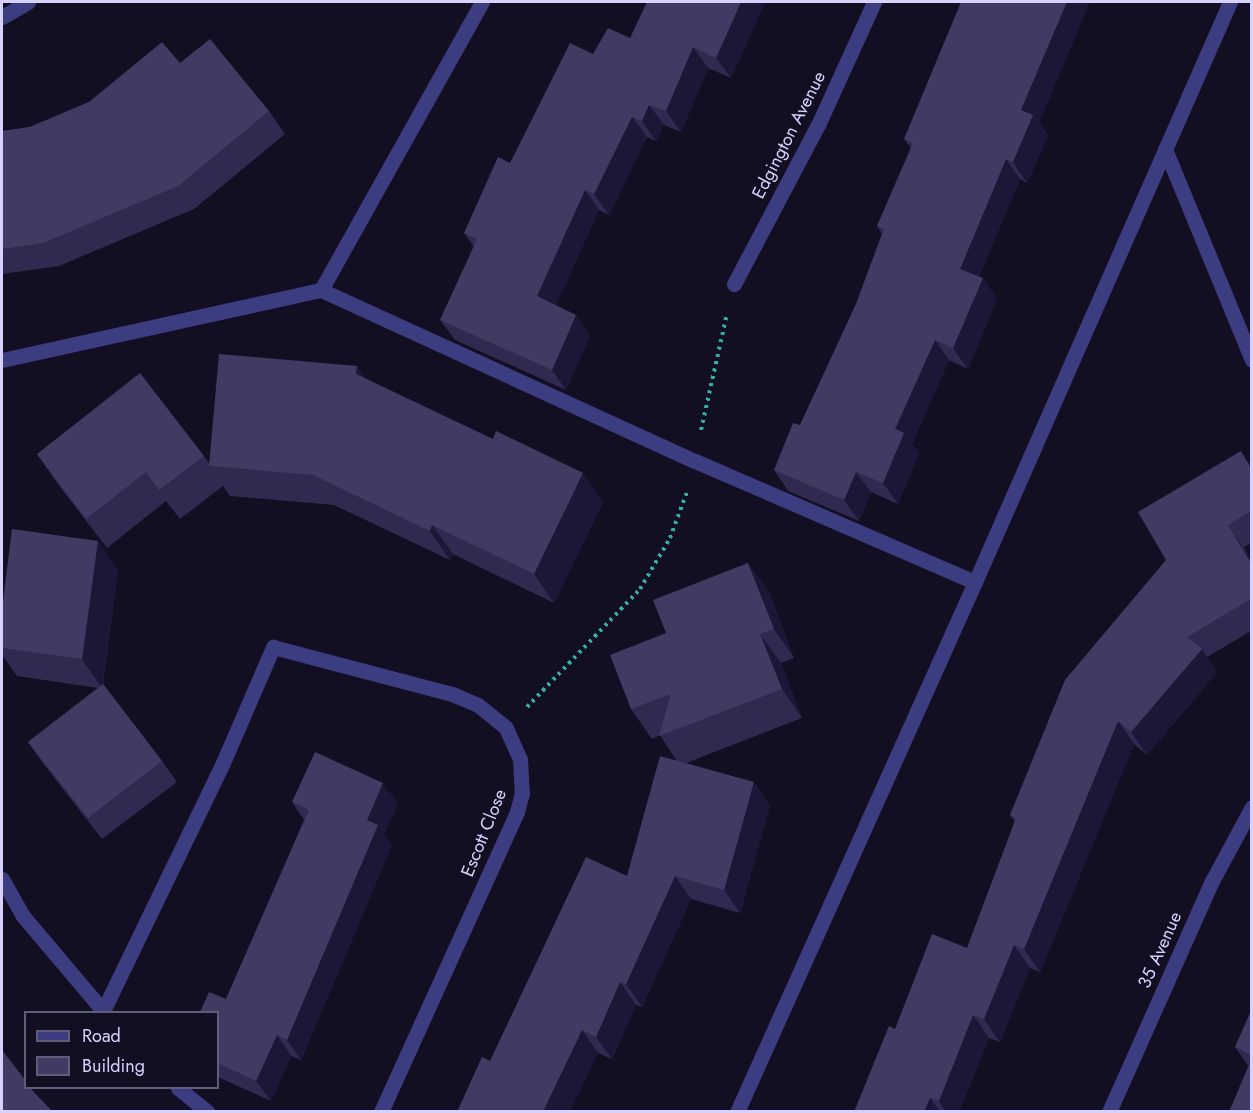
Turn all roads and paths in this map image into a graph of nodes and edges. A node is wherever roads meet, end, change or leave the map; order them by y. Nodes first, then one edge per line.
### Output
1 (27, 2) edge
2 (482, 2) edge
3 (874, 2) edge
4 (1230, 2) edge
5 (2, 17) edge
6 (1165, 149) junction
7 (734, 284) joint
8 (321, 290) junction
9 (2, 360) edge
10 (1251, 360) edge
11 (695, 461) junction
12 (975, 582) junction
13 (506, 728) junction
14 (1251, 807) edge
15 (2, 879) edge
16 (103, 1011) edge
17 (104, 1011) edge
18 (179, 1089) edge
19 (208, 1112) edge
20 (381, 1112) edge
21 (737, 1112) edge
22 (1109, 1112) edge

1 - 5 street
2 - 8 street
3 - 7 street, Edgington Avenue
4 - 6 street
6 - 10 street
6 - 12 street
7 - 11 path
8 - 9 street
8 - 11 street
11 - 12 street
11 - 13 path
12 - 21 street
13 - 17 street, Escott Close
13 - 20 street, Escott Close
14 - 22 street, 35 Avenue
15 - 16 street
18 - 19 street

